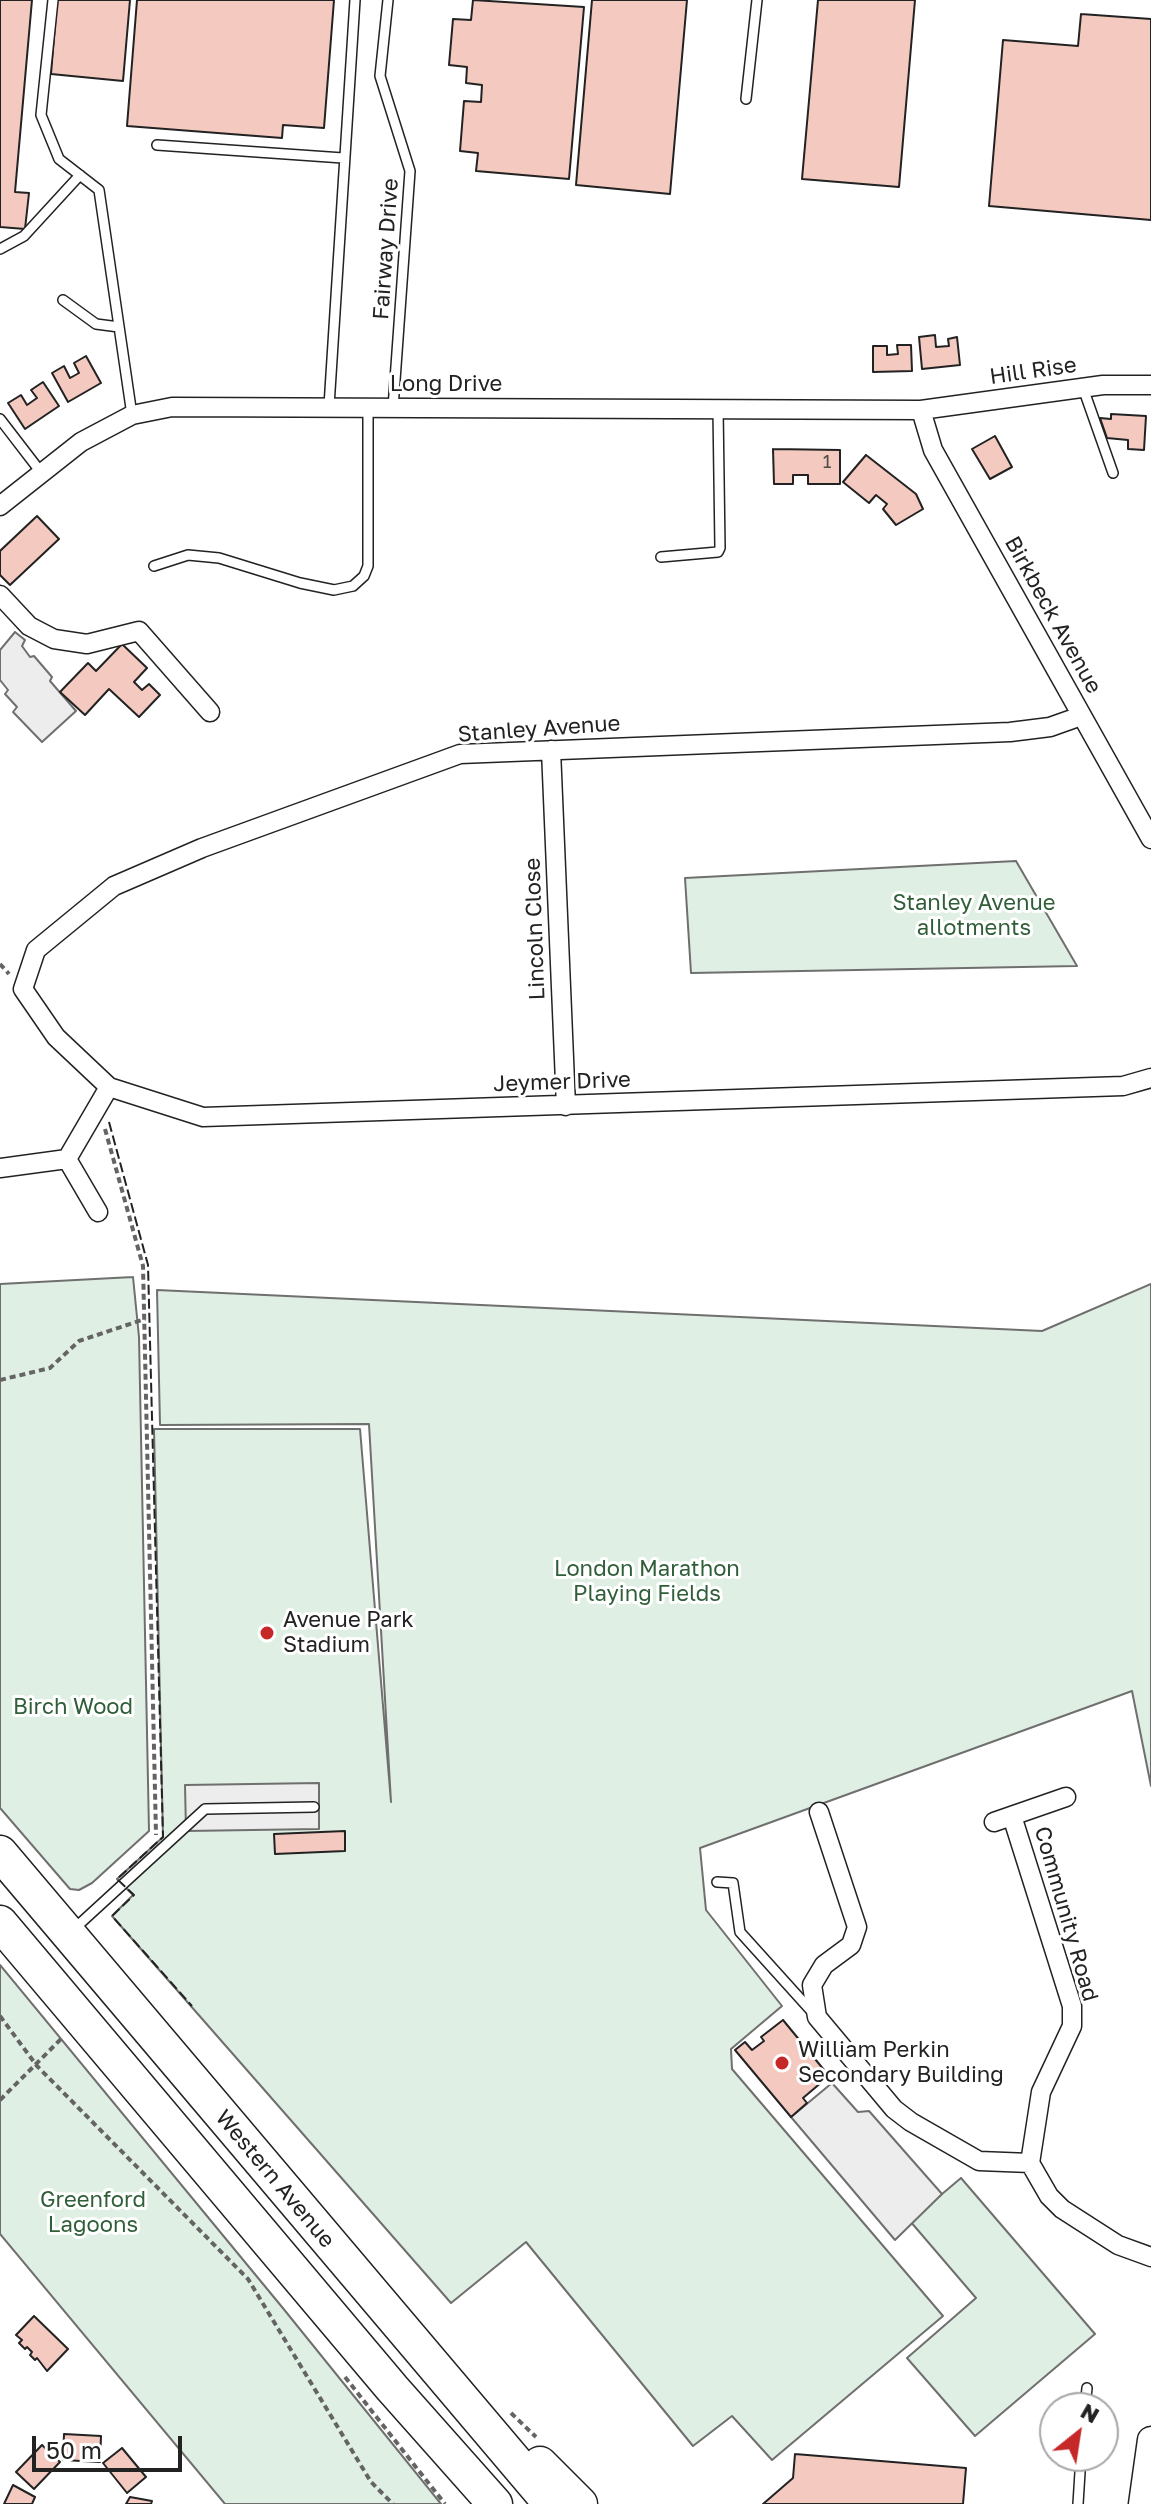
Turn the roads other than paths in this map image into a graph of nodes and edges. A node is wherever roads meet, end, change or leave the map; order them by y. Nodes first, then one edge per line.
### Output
1 (53, 0) edge
2 (355, 0) edge
3 (388, 0) edge
4 (757, 0) edge
5 (746, 99) dead end
6 (157, 145) dead end
7 (343, 158) junction
8 (80, 175) junction
9 (0, 249) edge
10 (63, 300) dead end
11 (119, 327) junction
12 (1151, 385) edge
13 (1083, 388) junction
14 (329, 406) junction
15 (368, 407) junction
16 (393, 408) junction
17 (718, 409) junction
18 (921, 410) junction
19 (132, 415) junction
20 (0, 419) edge
21 (40, 471) junction
22 (1113, 473) dead end
23 (0, 506) edge
24 (661, 557) dead end
25 (154, 566) dead end
26 (0, 595) edge
27 (210, 712) dead end
28 (1081, 716) junction
29 (551, 750) junction
30 (1151, 839) edge
31 (23, 989) joint
32 (1151, 1078) edge
33 (109, 1087) junction
34 (566, 1106) junction
35 (67, 1159) junction
36 (0, 1168) edge
37 (98, 1212) dead end
38 (1066, 1797) dead end
39 (314, 1807) dead end
40 (819, 1812) dead end
41 (1012, 1816) junction
42 (994, 1822) dead end
43 (0, 1853) edge
44 (717, 1882) dead end
45 (0, 1923) edge
46 (69, 1934) junction
47 (817, 2017) junction
48 (1030, 2163) junction
49 (1151, 2257) edge
50 (434, 2367) junction
51 (392, 2388) junction
52 (1087, 2388) dead end
53 (1087, 2392) edge
54 (1151, 2440) edge
55 (1080, 2472) edge
56 (472, 2504) edge
57 (495, 2504) edge
58 (551, 2504) edge
59 (580, 2504) edge
60 (1078, 2504) edge
61 (1142, 2504) edge

1 - 8 lane
2 - 7 lane
3 - 16 lane, Fairway Drive
4 - 5 lane
6 - 7 lane
7 - 14 lane
8 - 9 lane
8 - 11 lane
10 - 11 lane
11 - 19 lane
12 - 13 street, Hill Rise
13 - 18 street, Hill Rise
13 - 22 lane
14 - 15 street, Long Drive
14 - 19 street, Long Drive
15 - 16 street, Long Drive
15 - 25 lane
16 - 17 street, Long Drive
17 - 18 street, Long Drive
17 - 24 lane
18 - 28 street, Birkbeck Avenue
19 - 21 street, Long Drive
20 - 21 lane
21 - 23 street, Long Drive
26 - 27 street
28 - 29 street, Stanley Avenue
28 - 30 street, Birkbeck Avenue
29 - 31 street, Stanley Avenue
29 - 34 street, Lincoln Close
31 - 33 street, Jeymer Drive
32 - 34 street, Jeymer Drive
33 - 34 street, Jeymer Drive
33 - 35 street
35 - 36 street
35 - 37 street
38 - 41 street, Community Road
39 - 46 lane
40 - 47 street
41 - 42 street, Community Road
41 - 48 street, Community Road
43 - 46 highway, Western Avenue
44 - 47 lane
45 - 51 highway, Western Avenue
46 - 50 highway, Western Avenue
47 - 48 street
48 - 49 street
50 - 58 highway, Western Avenue
50 - 59 highway
51 - 56 highway
51 - 57 highway, Western Avenue
52 - 53 lane
54 - 61 street
55 - 60 lane

